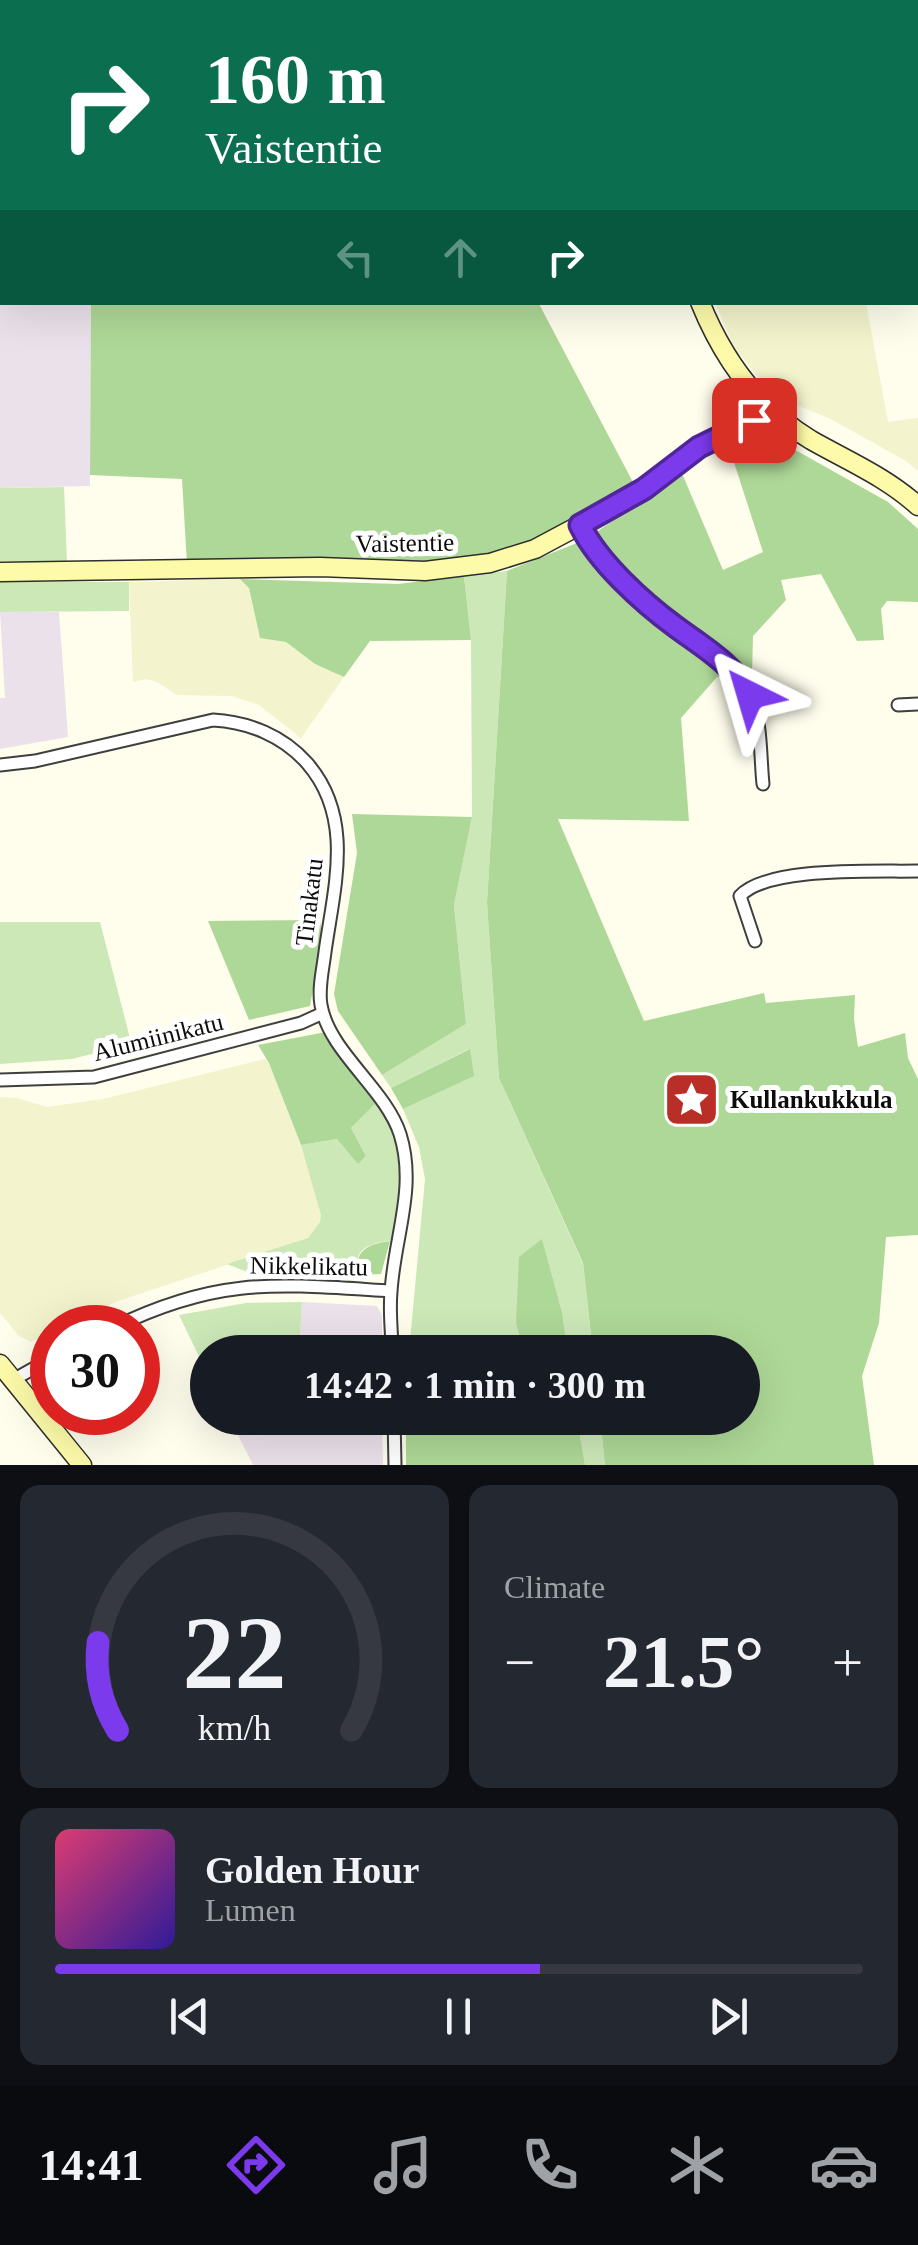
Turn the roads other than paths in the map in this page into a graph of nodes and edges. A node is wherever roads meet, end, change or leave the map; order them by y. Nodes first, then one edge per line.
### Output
1 (701, 305) edge
2 (768, 408) junction
3 (918, 506) edge
4 (580, 525) junction
5 (0, 572) edge
6 (918, 704) edge
7 (898, 705) dead end
8 (0, 765) edge
9 (763, 784) dead end
10 (918, 871) edge
11 (755, 941) dead end
12 (323, 1013) junction
13 (0, 1080) edge
14 (390, 1291) junction
15 (160, 1307) edge
16 (391, 1335) edge
17 (0, 1364) edge
18 (30, 1370) edge
19 (12, 1380) junction
20 (394, 1435) edge
21 (82, 1465) edge
22 (395, 1465) edge

1 - 2 street
2 - 3 street
2 - 4 street, Vaistentie
4 - 5 street, Vaistentie
4 - 9 street
6 - 7 street
8 - 12 street, Tinakatu
10 - 11 street
12 - 13 street, Alumiinikatu
12 - 14 street
14 - 15 street, Nikkelikatu
14 - 16 street
17 - 19 street
18 - 19 street
19 - 21 street
20 - 22 street

